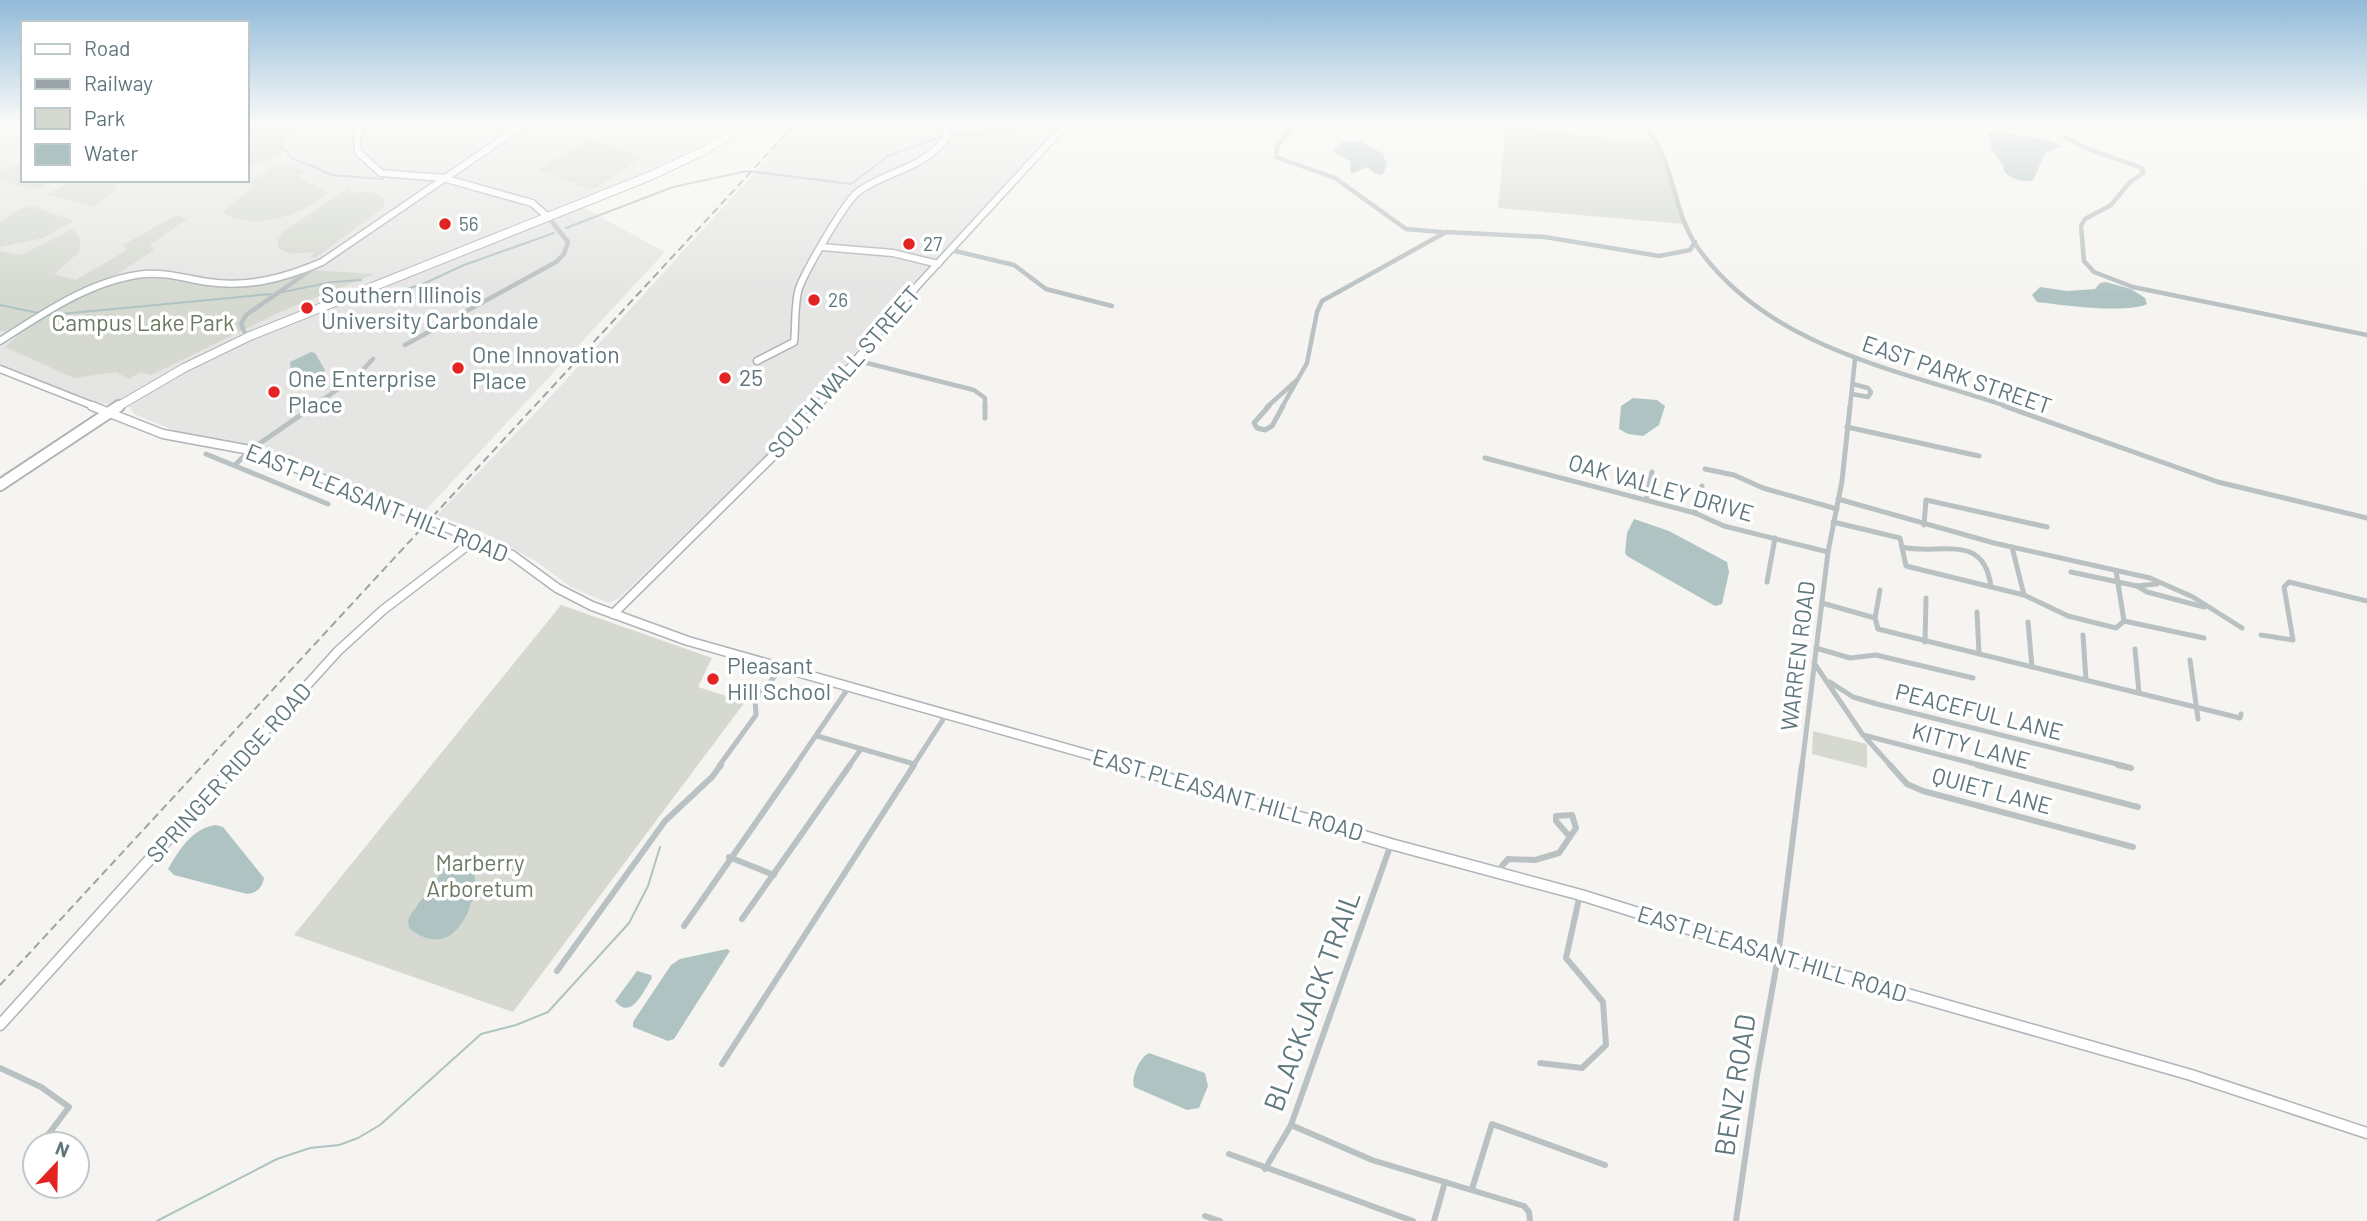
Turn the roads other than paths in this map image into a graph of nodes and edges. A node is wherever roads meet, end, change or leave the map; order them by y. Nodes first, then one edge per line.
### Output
1 (440, 180) edge
2 (450, 180) edge
3 (640, 180) edge
4 (883, 180) edge
5 (1015, 180) edge
6 (1338, 180) edge
7 (1672, 180) edge
8 (2133, 180) edge
9 (548, 217) junction
10 (1446, 232) junction
11 (564, 236) joint
12 (1695, 242) junction
13 (821, 247) junction
14 (951, 250) junction
15 (322, 262) junction
16 (938, 264) junction
17 (1112, 306) dead end
18 (2367, 335) edge
19 (247, 338) junction
20 (0, 341) edge
21 (405, 345) dead end
22 (373, 359) dead end
23 (1855, 359) junction
24 (855, 360) junction
25 (757, 361) dead end
26 (0, 369) edge
27 (1297, 380) junction
28 (1853, 384) junction
29 (1852, 394) junction
30 (108, 413) junction
31 (985, 418) dead end
32 (1847, 427) junction
33 (250, 450) junction
34 (206, 454) dead end
35 (1979, 456) dead end
36 (1485, 458) dead end
37 (236, 464) junction
38 (1705, 469) dead end
39 (1652, 472) dead end
40 (0, 485) edge
41 (1702, 486) dead end
42 (1838, 499) junction
43 (1646, 500) junction
44 (328, 504) dead end
45 (1837, 509) junction
46 (1695, 513) junction
47 (2367, 518) edge
48 (1833, 522) junction
49 (1924, 525) junction
50 (2047, 527) dead end
51 (1775, 538) junction
52 (476, 539) junction
53 (1902, 547) junction
54 (2012, 547) junction
55 (1828, 552) junction
56 (2071, 572) dead end
57 (2116, 572) junction
58 (1767, 582) dead end
59 (2118, 582) junction
60 (2159, 584) junction
61 (2137, 586) junction
62 (1991, 587) junction
63 (1880, 590) dead end
64 (2024, 595) junction
65 (1926, 598) dead end
66 (2367, 601) edge
67 (1822, 603) junction
68 (2208, 608) junction
69 (1977, 612) dead end
70 (613, 614) junction
71 (1875, 618) junction
72 (2124, 621) junction
73 (2028, 622) dead end
74 (2242, 628) dead end
75 (2082, 635) dead end
76 (2261, 635) dead end
77 (2204, 638) dead end
78 (1925, 642) junction
79 (1816, 648) junction
80 (2136, 649) dead end
81 (1979, 654) junction
82 (2190, 660) dead end
83 (1814, 662) junction
84 (2032, 667) junction
85 (782, 668) junction
86 (1824, 678) junction
87 (1973, 678) dead end
88 (2086, 680) junction
89 (849, 687) junction
90 (2140, 692) junction
91 (2196, 705) junction
92 (2241, 714) dead end
93 (946, 715) junction
94 (2198, 719) dead end
95 (1863, 735) junction
96 (817, 737) junction
97 (861, 749) junction
98 (915, 764) junction
99 (2131, 768) dead end
100 (2138, 807) dead end
101 (1569, 836) dead end
102 (1391, 844) junction
103 (2133, 847) dead end
104 (729, 857) junction
105 (1496, 873) junction
106 (774, 875) junction
107 (1580, 894) junction
108 (742, 919) dead end
109 (684, 926) dead end
110 (1778, 957) junction
111 (557, 971) dead end
112 (0, 1025) edge
113 (1540, 1063) dead end
114 (722, 1064) dead end
115 (0, 1068) edge
116 (1291, 1125) junction
117 (52, 1130) edge
118 (2367, 1133) edge
119 (1229, 1154) dead end
120 (1605, 1166) dead end
121 (1265, 1169) junction
122 (1445, 1182) junction
123 (1472, 1189) junction
124 (1205, 1216) dead end
125 (1220, 1221) edge
126 (1413, 1221) edge
127 (1434, 1221) edge
128 (1530, 1221) edge
129 (1736, 1221) edge

1 - 15 street
2 - 9 street
3 - 9 highway
4 - 13 street
5 - 14 street, SOUTH WALL STREET
6 - 10 street
7 - 12 street, EAST PARK STREET
8 - 18 street
9 - 11 street
9 - 19 highway
10 - 12 street
10 - 27 street
11 - 21 street
12 - 23 street, EAST PARK STREET
13 - 16 street
13 - 25 street
14 - 16 street, SOUTH WALL STREET
14 - 17 street
15 - 19 street
15 - 20 street
16 - 24 street, SOUTH WALL STREET
19 - 30 highway
22 - 33 street
23 - 28 street, WARREN ROAD
23 - 47 street, EAST PARK STREET
24 - 31 street
24 - 70 street, SOUTH WALL STREET
26 - 30 street, EAST PLEASANT HILL ROAD
27 - 27 street
28 - 29 street, WARREN ROAD
28 - 29 street
29 - 32 street, WARREN ROAD
30 - 33 street, EAST PLEASANT HILL ROAD
30 - 40 highway
32 - 35 street
32 - 42 street, WARREN ROAD
33 - 37 street
33 - 52 street, EAST PLEASANT HILL ROAD, bridge
34 - 37 street
36 - 43 street, OAK VALLEY DRIVE
37 - 44 street
38 - 45 street
39 - 43 street
41 - 46 street
42 - 45 street, WARREN ROAD
42 - 49 street
43 - 46 street, OAK VALLEY DRIVE
45 - 48 street, WARREN ROAD
46 - 51 street, OAK VALLEY DRIVE
48 - 53 street
48 - 55 street, WARREN ROAD
49 - 50 street
49 - 54 street
51 - 55 street, OAK VALLEY DRIVE
51 - 58 street
52 - 70 street, EAST PLEASANT HILL ROAD
52 - 112 street, SPRINGER RIDGE ROAD
53 - 62 street
53 - 62 street
54 - 57 street
54 - 64 street
55 - 67 street, WARREN ROAD
56 - 59 street
57 - 59 street
57 - 60 street
59 - 61 street
59 - 72 street
60 - 61 street
60 - 68 street
61 - 68 street
62 - 64 street
63 - 71 street
64 - 72 street
65 - 78 street
66 - 76 street
67 - 71 street
67 - 79 street, WARREN ROAD
68 - 74 street
69 - 81 street
70 - 85 street, EAST PLEASANT HILL ROAD
71 - 78 street
72 - 77 street
73 - 84 street
75 - 88 street
78 - 81 street
79 - 83 street, WARREN ROAD
79 - 87 street
80 - 90 street
81 - 84 street
82 - 91 street
83 - 86 street
83 - 110 street, WARREN ROAD
84 - 88 street
85 - 89 street, EAST PLEASANT HILL ROAD
85 - 111 street
86 - 95 street
86 - 99 street, PEACEFUL LANE
88 - 90 street
89 - 93 street, EAST PLEASANT HILL ROAD
89 - 96 street
90 - 91 street
91 - 92 street
91 - 94 street
93 - 98 street
93 - 102 street, EAST PLEASANT HILL ROAD
95 - 100 street, KITTY LANE
95 - 103 street, QUIET LANE
96 - 97 street
96 - 104 street
97 - 98 street
97 - 106 street
98 - 114 street
101 - 105 street
102 - 105 street, EAST PLEASANT HILL ROAD
102 - 116 street, BLACKJACK TRAIL
104 - 106 street
104 - 109 street
105 - 107 street, EAST PLEASANT HILL ROAD
106 - 108 street
107 - 110 street, EAST PLEASANT HILL ROAD
107 - 113 street
110 - 118 street, EAST PLEASANT HILL ROAD
110 - 129 street, BENZ ROAD
115 - 117 street
116 - 121 street, BLACKJACK TRAIL
116 - 122 street
119 - 121 street
120 - 123 street
121 - 126 street
122 - 123 street
122 - 127 street
123 - 128 street
124 - 125 street

